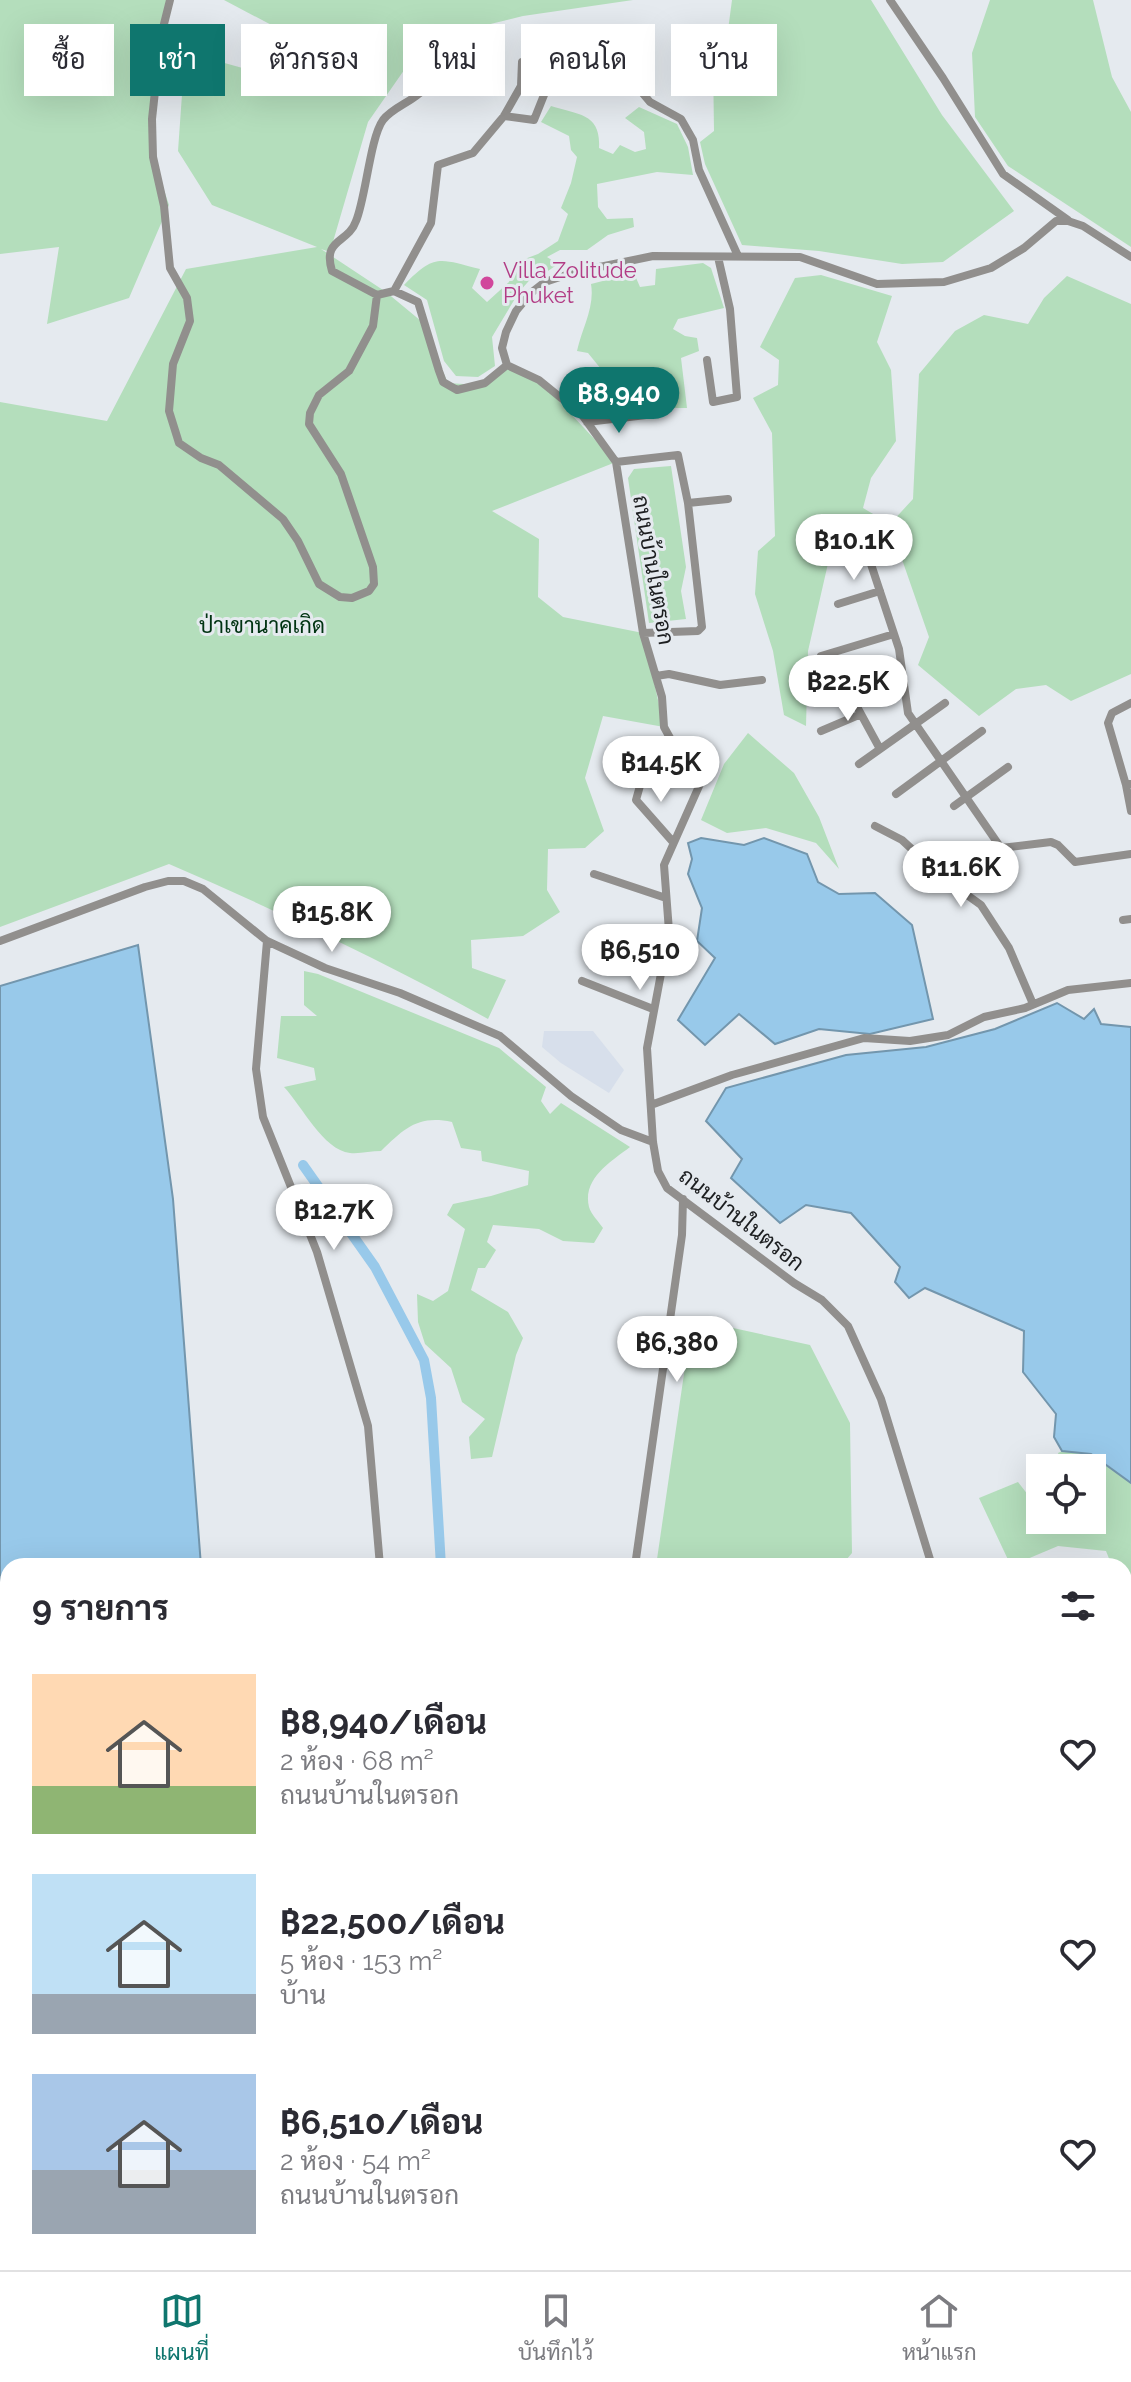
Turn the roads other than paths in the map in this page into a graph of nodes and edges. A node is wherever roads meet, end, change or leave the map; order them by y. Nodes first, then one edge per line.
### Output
1 (170, 0) edge
2 (892, 1) edge
3 (521, 86) edge
4 (416, 96) edge
5 (544, 96) edge
6 (645, 96) edge
7 (504, 116) junction
8 (1068, 221) junction
9 (738, 256) junction
10 (718, 257) junction
11 (1131, 257) edge
12 (394, 291) junction
13 (377, 295) junction
14 (707, 360) dead end
15 (507, 365) junction
16 (646, 415) dead end
17 (587, 422) junction
18 (616, 462) junction
19 (728, 499) dead end
20 (688, 503) junction
21 (863, 540) dead end
22 (880, 591) junction
23 (838, 604) dead end
24 (643, 633) junction
25 (894, 634) junction
26 (821, 656) dead end
27 (656, 676) junction
28 (762, 680) dead end
29 (844, 683) dead end
30 (945, 703) dead end
31 (1131, 703) edge
32 (861, 714) junction
33 (913, 724) junction
34 (821, 731) dead end
35 (982, 731) dead end
36 (880, 749) junction
37 (941, 761) junction
38 (859, 764) dead end
39 (1008, 767) dead end
40 (645, 768) dead end
41 (1129, 784) edge
42 (896, 794) dead end
43 (966, 798) junction
44 (954, 806) dead end
45 (1131, 811) edge
46 (875, 826) dead end
47 (673, 842) junction
48 (1131, 854) edge
49 (594, 874) dead end
50 (666, 898) junction
51 (0, 941) edge
52 (267, 941) junction
53 (582, 981) dead end
54 (1131, 983) edge
55 (1033, 1004) junction
56 (653, 1009) junction
57 (651, 1105) junction
58 (653, 1142) junction
59 (683, 1199) junction
60 (379, 1558) edge
61 (636, 1558) edge
62 (930, 1558) edge

1 - 13 street
2 - 8 street
3 - 7 street
4 - 13 street
5 - 7 street
6 - 9 street
7 - 12 street
8 - 9 street
8 - 11 street
9 - 10 street
10 - 14 street
10 - 15 street
12 - 13 street
12 - 15 street
15 - 17 street, ถนนบ้านในตรอก
16 - 17 street
17 - 18 street, ถนนบ้านในตรอก
18 - 20 street
18 - 24 street, ถนนบ้านในตรอก
19 - 20 street
20 - 24 street
21 - 22 street
22 - 23 street
22 - 25 street
24 - 27 street, ถนนบ้านในตรอก
25 - 26 street
25 - 33 street
27 - 28 street
27 - 47 street, ถนนบ้านในตรอก
29 - 32 street
30 - 33 street
31 - 41 street
32 - 34 street
32 - 36 street
33 - 36 street
33 - 37 street
35 - 37 street
36 - 38 street
37 - 42 street
37 - 43 street
39 - 43 street
40 - 47 street
41 - 45 street
43 - 44 street
43 - 48 street
46 - 55 street
47 - 50 street, ถนนบ้านในตรอก
49 - 50 street
50 - 56 street, ถนนบ้านในตรอก
51 - 52 street
52 - 58 street
52 - 60 street
53 - 56 street
54 - 55 street
55 - 57 street
56 - 57 street, ถนนบ้านในตรอก
57 - 58 street, ถนนบ้านในตรอก
58 - 59 street, ถนนบ้านในตรอก
59 - 61 street
59 - 62 street, ถนนบ้านในตรอก

